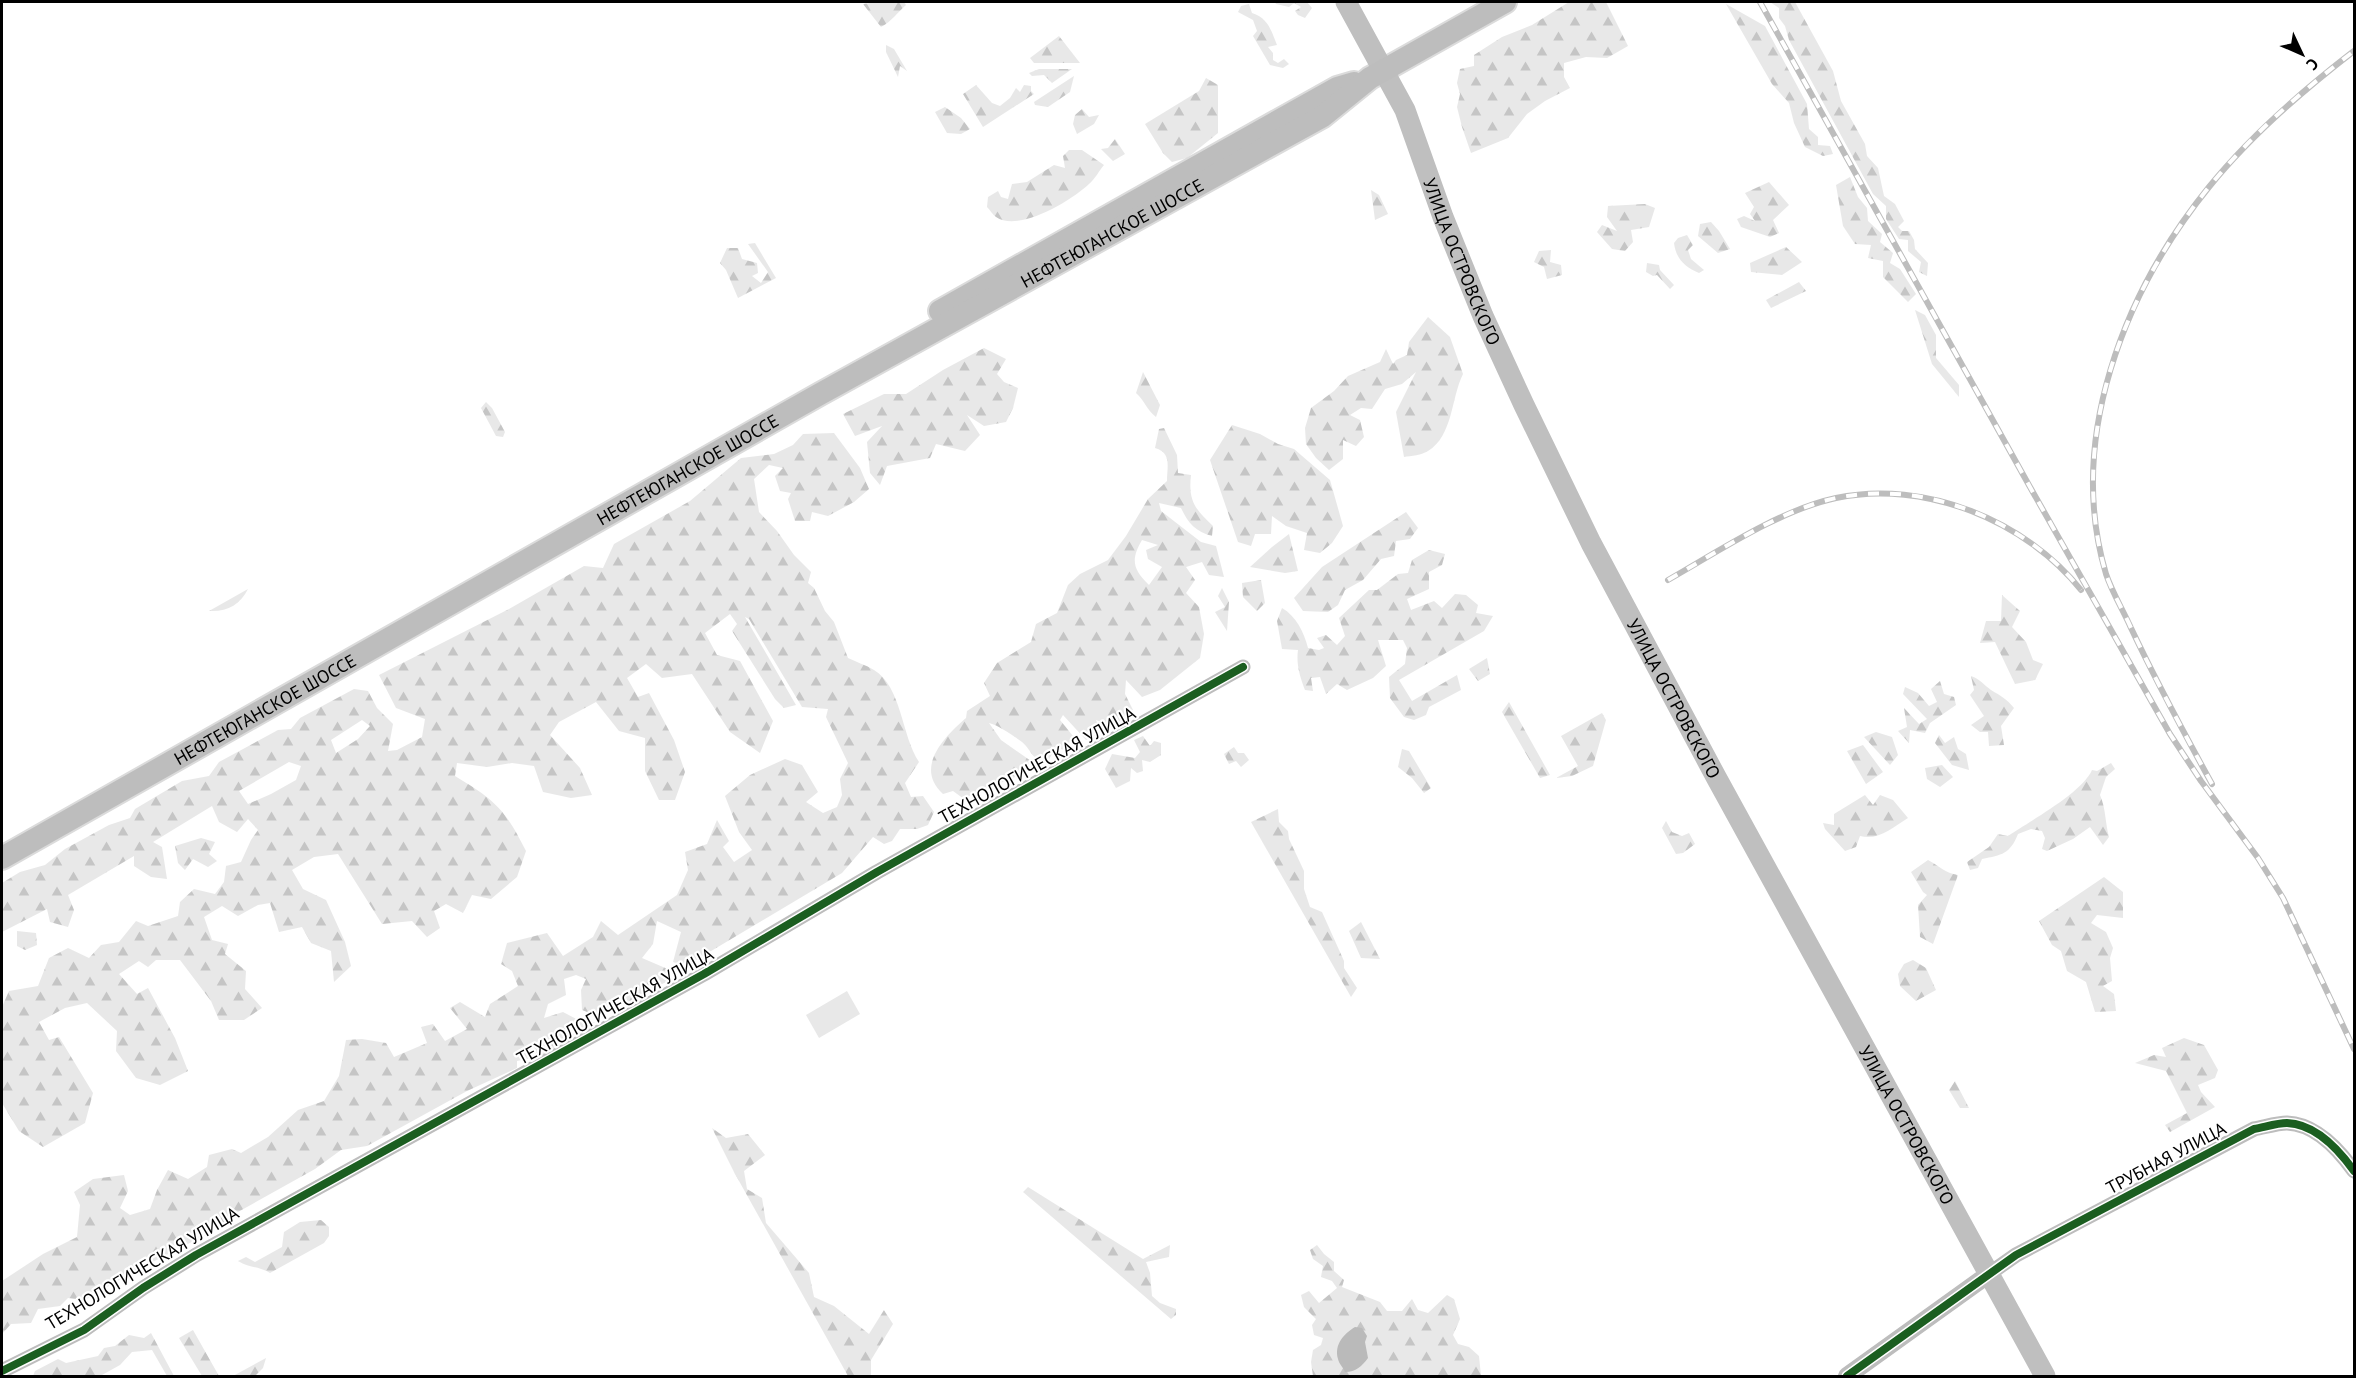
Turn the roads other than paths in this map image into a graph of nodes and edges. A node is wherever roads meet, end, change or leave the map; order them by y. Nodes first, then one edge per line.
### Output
1 (1346, 2) edge
2 (1505, 2) edge
3 (1377, 74) junction
4 (1243, 667) dead end
5 (2, 840) edge
6 (2, 858) edge
7 (2355, 1171) edge
8 (1989, 1274) junction
9 (2, 1371) edge
10 (1847, 1377) edge
11 (2044, 1377) edge

1 - 3 main road, УЛИЦА ОСТРОВСКОГО
2 - 3 main road, НЕФТЕЮГАНСКОЕ ШОССЕ
3 - 5 main road, НЕФТЕЮГАНСКОЕ ШОССЕ
3 - 6 main road, НЕФТЕЮГАНСКОЕ ШОССЕ
3 - 8 main road, УЛИЦА ОСТРОВСКОГО
4 - 9 street, ТЕХНОЛОГИЧЕСКАЯ УЛИЦА
7 - 8 street, ТРУБНАЯ УЛИЦА
8 - 10 street
8 - 11 main road, УЛИЦА ОСТРОВСКОГО

